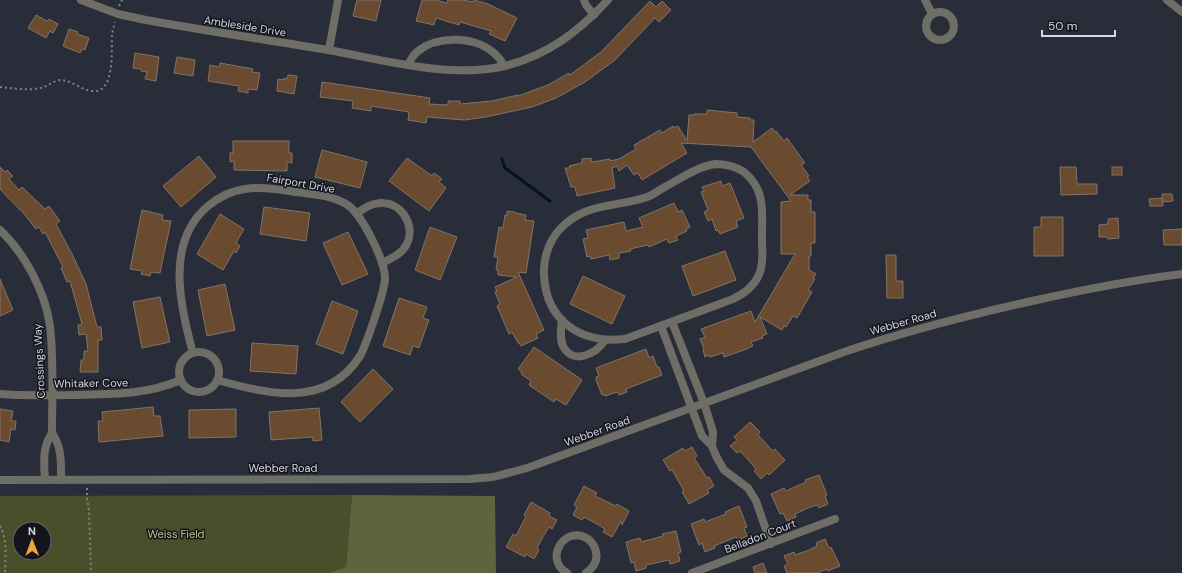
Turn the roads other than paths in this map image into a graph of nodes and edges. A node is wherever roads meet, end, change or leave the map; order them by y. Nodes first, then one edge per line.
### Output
1 (80, 0) edge
2 (338, 0) edge
3 (584, 0) edge
4 (608, 0) edge
5 (925, 0) edge
6 (1167, 0) edge
7 (1182, 12) edge
8 (932, 14) dead end
9 (594, 15) junction
10 (329, 50) junction
11 (408, 64) junction
12 (504, 66) junction
13 (357, 213) junction
14 (0, 230) edge
15 (382, 263) junction
16 (1182, 274) edge
17 (562, 320) junction
18 (672, 322) junction
19 (661, 326) junction
20 (605, 340) junction
21 (193, 353) junction
22 (181, 380) junction
23 (217, 380) junction
24 (0, 394) edge
25 (52, 395) junction
26 (704, 403) junction
27 (690, 408) junction
28 (52, 433) junction
29 (712, 446) junction
30 (0, 480) edge
31 (45, 480) junction
32 (61, 480) junction
33 (835, 519) dead end
34 (772, 544) junction
35 (591, 572) edge
36 (567, 573) edge
37 (692, 573) edge

1 - 10 street, Ambleside Drive
2 - 10 street
3 - 9 street
4 - 9 street, Ambleside Drive
5 - 8 street
6 - 7 street
9 - 12 street, Ambleside Drive
10 - 11 street, Ambleside Drive
11 - 12 street, Ambleside Drive
11 - 12 street
13 - 15 street, Fairport Drive
13 - 15 street
13 - 21 street, Fairport Drive
14 - 25 street, Crossings Way
15 - 23 street, Fairport Drive
16 - 26 street, Webber Road
17 - 18 street
17 - 20 street
17 - 20 street
18 - 19 street
18 - 26 street
19 - 20 street
19 - 27 street
21 - 22 street
21 - 23 street
22 - 23 street
22 - 25 street, Whitaker Cove
24 - 25 street, Whitaker Cove
25 - 28 street, Crossings Way
26 - 27 street, Webber Road
26 - 29 street
27 - 29 street
27 - 32 street, Webber Road
28 - 31 street, Crossings Way
28 - 32 street, Crossings Way
29 - 34 street
30 - 31 street, Webber Road
31 - 32 street, Webber Road
33 - 34 street, Belladon Court
34 - 37 street, Belladon Court
35 - 36 street

